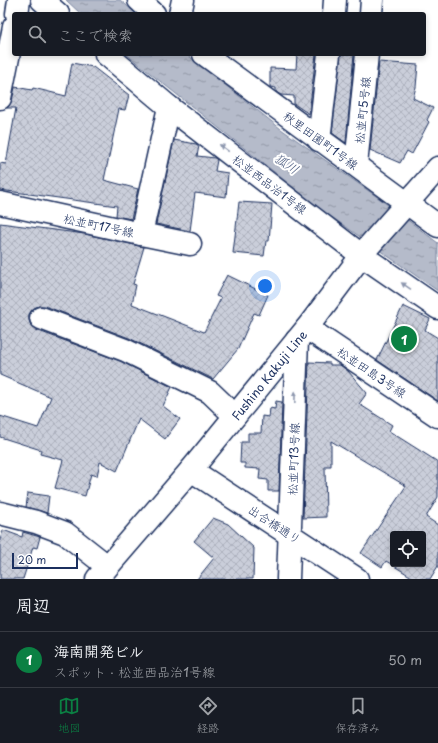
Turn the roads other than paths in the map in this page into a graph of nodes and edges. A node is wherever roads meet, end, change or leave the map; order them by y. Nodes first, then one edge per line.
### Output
1 (19, 0) edge
2 (42, 0) edge
3 (139, 0) edge
4 (183, 0) edge
5 (335, 0) edge
6 (372, 0) edge
7 (17, 12) edge
8 (56, 12) edge
9 (152, 12) edge
10 (180, 12) edge
11 (334, 12) edge
12 (371, 12) edge
13 (12, 37) edge
14 (108, 56) edge
15 (207, 56) edge
16 (329, 56) edge
17 (367, 56) edge
18 (0, 98) edge
19 (170, 107) junction
20 (319, 140) junction
21 (356, 165) junction
22 (438, 168) edge
23 (0, 203) edge
24 (405, 207) junction
25 (438, 226) edge
26 (141, 234) junction
27 (190, 244) dead end
28 (364, 251) junction
29 (438, 308) edge
30 (41, 318) dead end
31 (302, 334) junction
32 (235, 416) junction
33 (438, 416) edge
34 (191, 470) junction
35 (0, 513) edge
36 (290, 533) junction
37 (102, 573) edge
38 (288, 579) edge
39 (357, 579) edge

1 - 7 street
2 - 8 street
3 - 9 street
4 - 10 street
5 - 11 street
6 - 12 street
13 - 18 street
14 - 19 street, 松並西品治1号線
15 - 20 street, 秋里田園町1号線
16 - 20 street
17 - 21 street, 松並町5号線
19 - 26 street, 松並町17号線
28 -> 19 street, 松並西品治1号線
20 - 21 street, 秋里田園町1号線
21 - 24 street, 秋里田園町1号線
22 - 24 street, Fushino Kakuji Line
23 - 26 street, 松並町17号線
24 - 25 street, 秋里田園町1号線
24 - 28 street, Fushino Kakuji Line
26 - 27 street
29 -> 28 street, 松並西品治1号線
28 - 31 street, Fushino Kakuji Line
30 - 32 street
31 - 32 street, Fushino Kakuji Line
31 - 33 street, 松並田島3号線
36 -> 31 street, 松並町13号線
32 - 34 street, Fushino Kakuji Line
34 - 36 street, 出合橋通り
34 - 37 street, Fushino Kakuji Line
35 - 37 street
36 - 38 street, 松並町13号線
36 - 39 street, 出合橋通り

